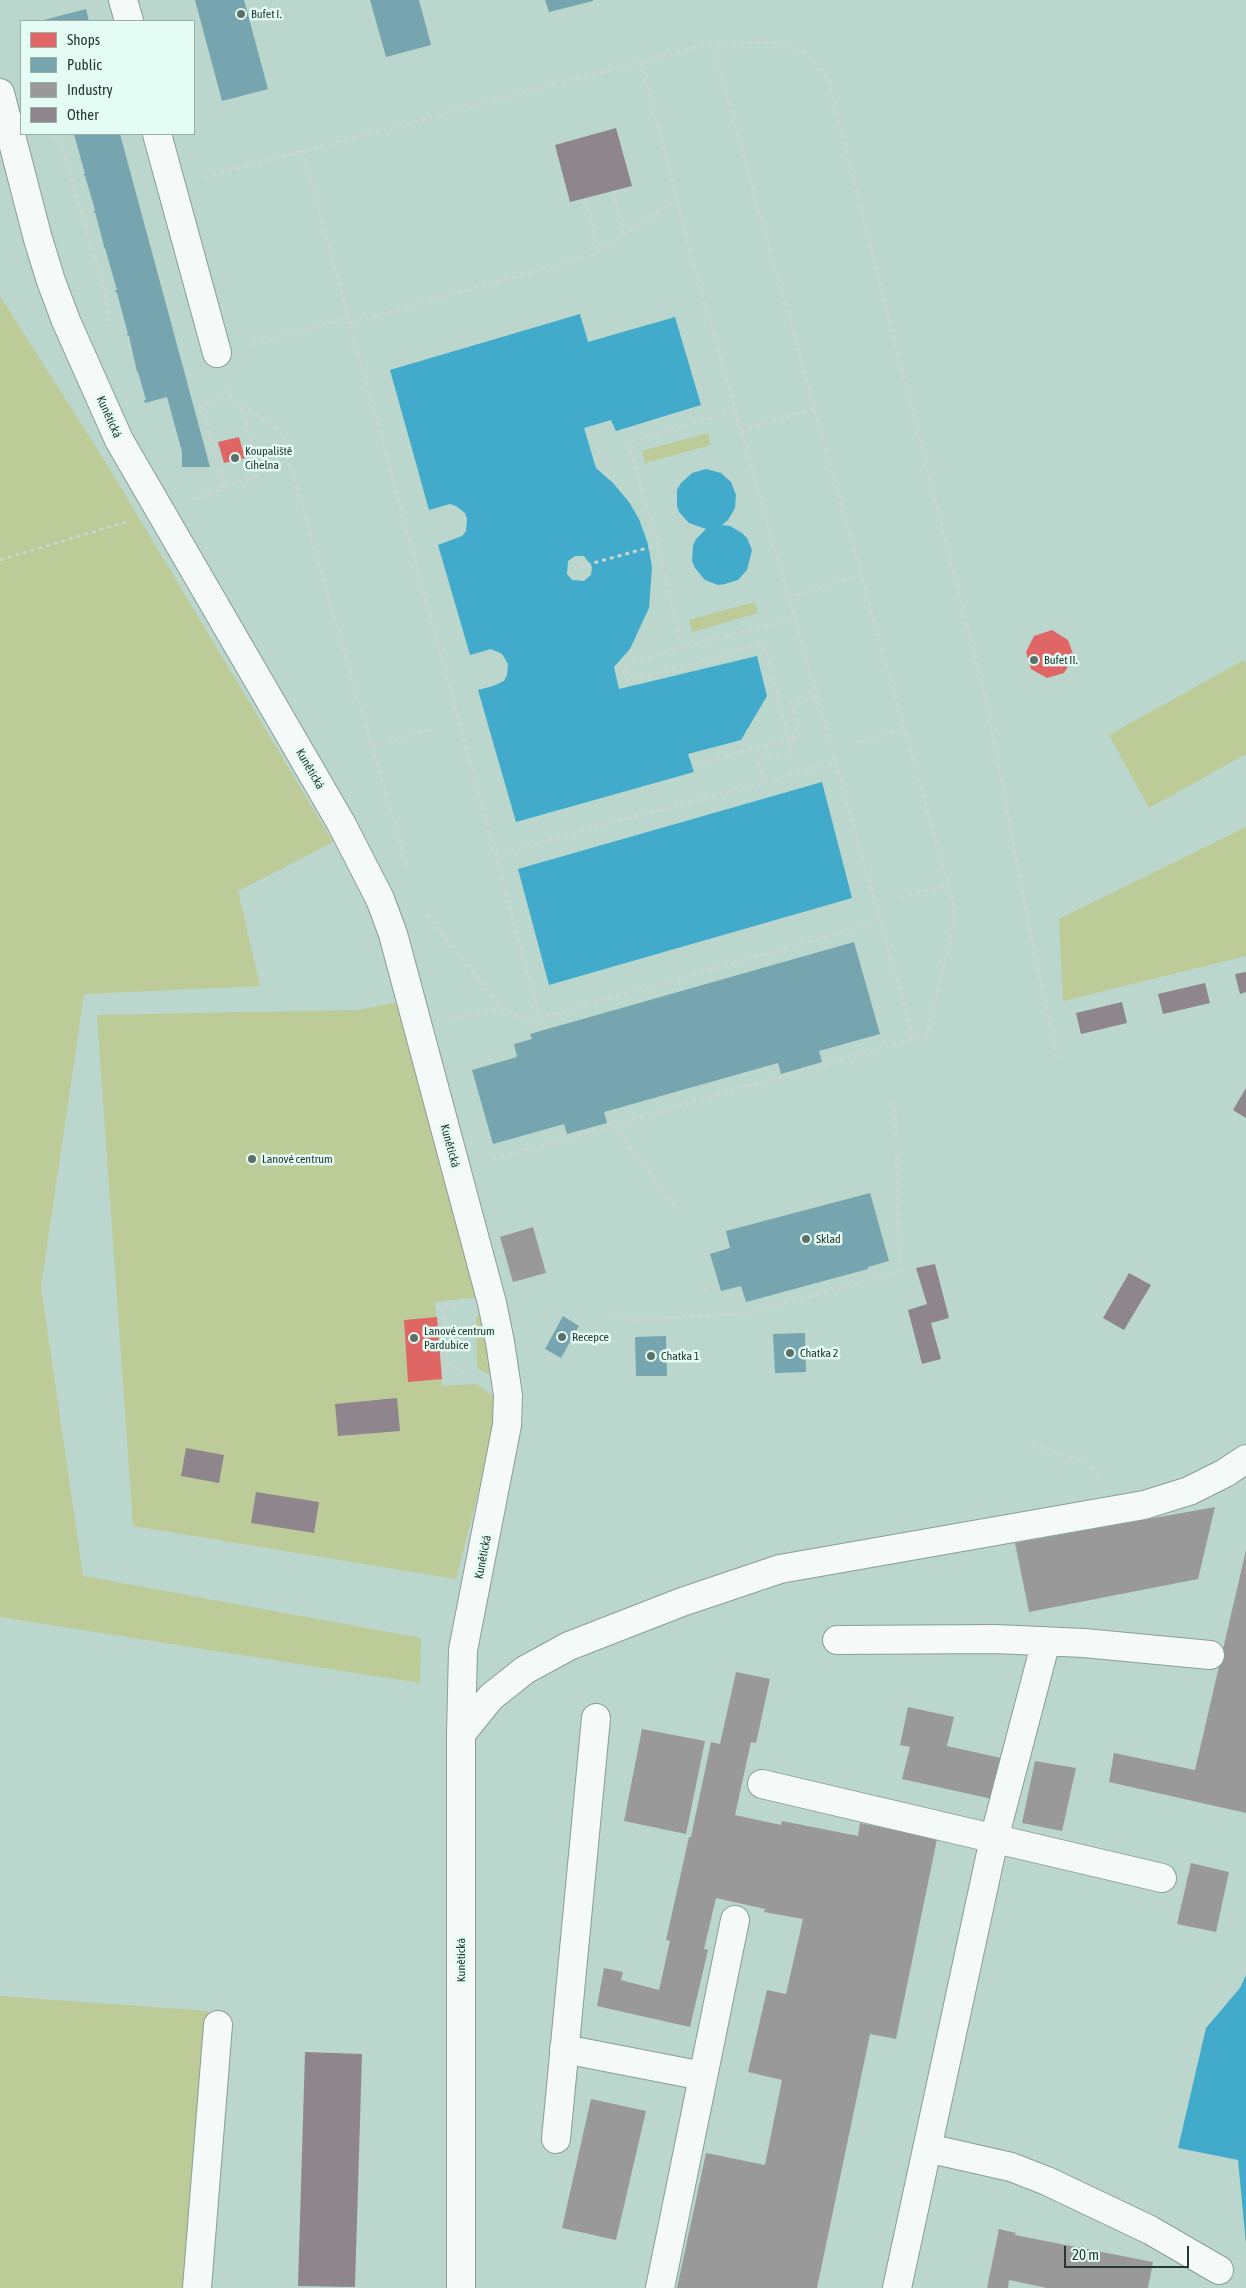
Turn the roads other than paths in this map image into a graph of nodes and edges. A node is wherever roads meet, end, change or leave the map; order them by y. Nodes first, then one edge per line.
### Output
1 (124, 0) edge
2 (129, 20) edge
3 (0, 93) edge
4 (157, 135) edge
5 (217, 353) road end
6 (1246, 1459) edge
7 (837, 1640) dead end
8 (1046, 1641) junction
9 (1210, 1655) dead end
10 (596, 1718) dead end
11 (461, 1734) junction
12 (762, 1784) dead end
13 (994, 1839) junction
14 (1162, 1878) dead end
15 (735, 1920) dead end
16 (218, 2024) dead end
17 (564, 2049) junction
18 (703, 2076) junction
19 (556, 2139) dead end
20 (927, 2148) junction
21 (1219, 2270) dead end
22 (197, 2288) edge
23 (462, 2288) edge
24 (660, 2288) edge
25 (897, 2288) edge

1 - 2 street
3 - 11 street, Kunětická
4 - 5 street
6 - 11 street
7 - 8 street
8 - 9 street
8 - 13 street
10 - 17 street
11 - 23 street, Kunětická
12 - 13 street
13 - 14 street
13 - 20 street
15 - 18 street
16 - 22 street
17 - 18 street
17 - 19 street
18 - 24 street
20 - 21 street
20 - 25 street

